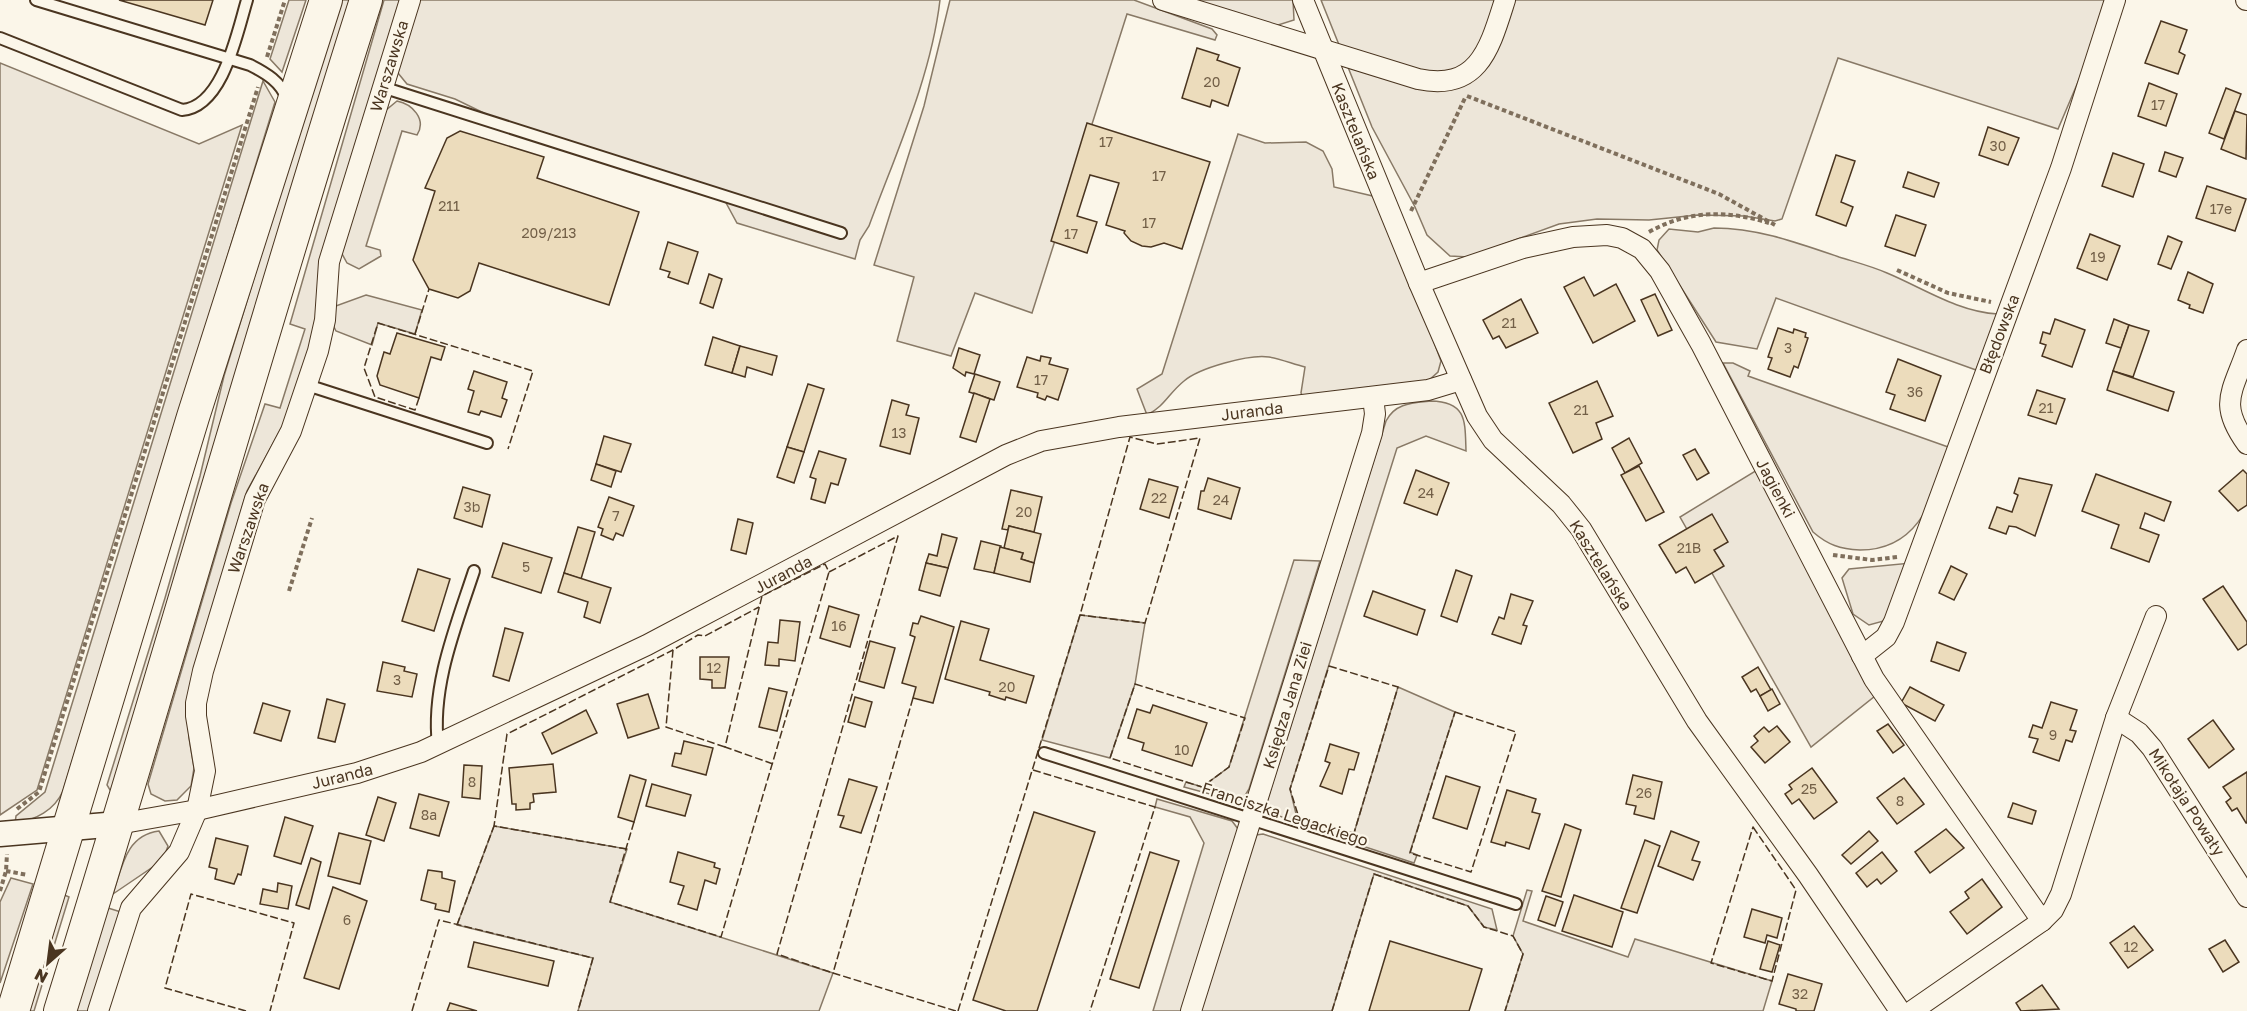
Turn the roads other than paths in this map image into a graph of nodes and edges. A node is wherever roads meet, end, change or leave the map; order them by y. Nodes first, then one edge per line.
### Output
1 (36, 0) edge
2 (247, 0) edge
3 (326, 0) edge
4 (366, 0) edge
5 (410, 0) edge
6 (1163, 0) edge
7 (1303, 0) edge
8 (1505, 0) edge
9 (2115, 0) edge
10 (0, 38) edge
11 (1323, 50) junction
12 (228, 58) junction
13 (382, 87) junction
14 (291, 111) junction
15 (841, 233) dead end
16 (1419, 283) junction
17 (2247, 350) edge
18 (1461, 380) junction
19 (307, 384) junction
20 (1372, 397) junction
21 (487, 443) dead end
22 (2247, 444) edge
23 (474, 571) dead end
24 (2156, 616) dead end
25 (1862, 656) junction
26 (2116, 718) junction
27 (438, 745) junction
28 (1044, 753) dead end
29 (197, 810) junction
30 (1251, 819) junction
31 (118, 824) junction
32 (68, 830) junction
33 (3, 839) edge
34 (2247, 897) edge
35 (1516, 904) dead end
36 (2042, 921) junction
37 (13, 1011) edge
38 (60, 1011) edge
39 (98, 1011) edge
40 (1191, 1011) edge
41 (1900, 1011) edge
42 (1912, 1011) edge

1 - 12 lane
2 - 12 lane
3 - 14 main road
4 - 31 main road
5 - 13 street, Warszawska
6 - 11 street
7 - 11 street, Kasztelańska
8 - 11 street
9 - 25 street, Błędowska
10 - 12 lane
11 - 16 street, Kasztelańska
12 - 14 lane
13 - 15 lane
13 - 19 street, Warszawska
14 - 32 main road
16 - 18 street, Kasztelańska
16 - 25 street, Jagienki
17 - 22 street
18 - 20 street, Juranda
18 - 41 street, Kasztelańska
19 - 21 lane
19 - 29 street, Warszawska
20 - 27 street, Juranda
20 - 30 street, Księdza Jana Ziei
23 - 27 lane
24 - 26 street
25 - 36 street, Jagienki
26 - 34 street, Mikołaja Powały
26 - 36 street
27 - 29 street, Juranda
28 - 30 lane, Franciszka Legackiego
29 - 31 street, Juranda
29 - 39 street, Warszawska
30 - 35 lane, Franciszka Legackiego
30 - 40 street, Księdza Jana Ziei
31 - 32 street
31 - 38 main road
32 - 33 street
32 - 37 main road
36 - 42 street

